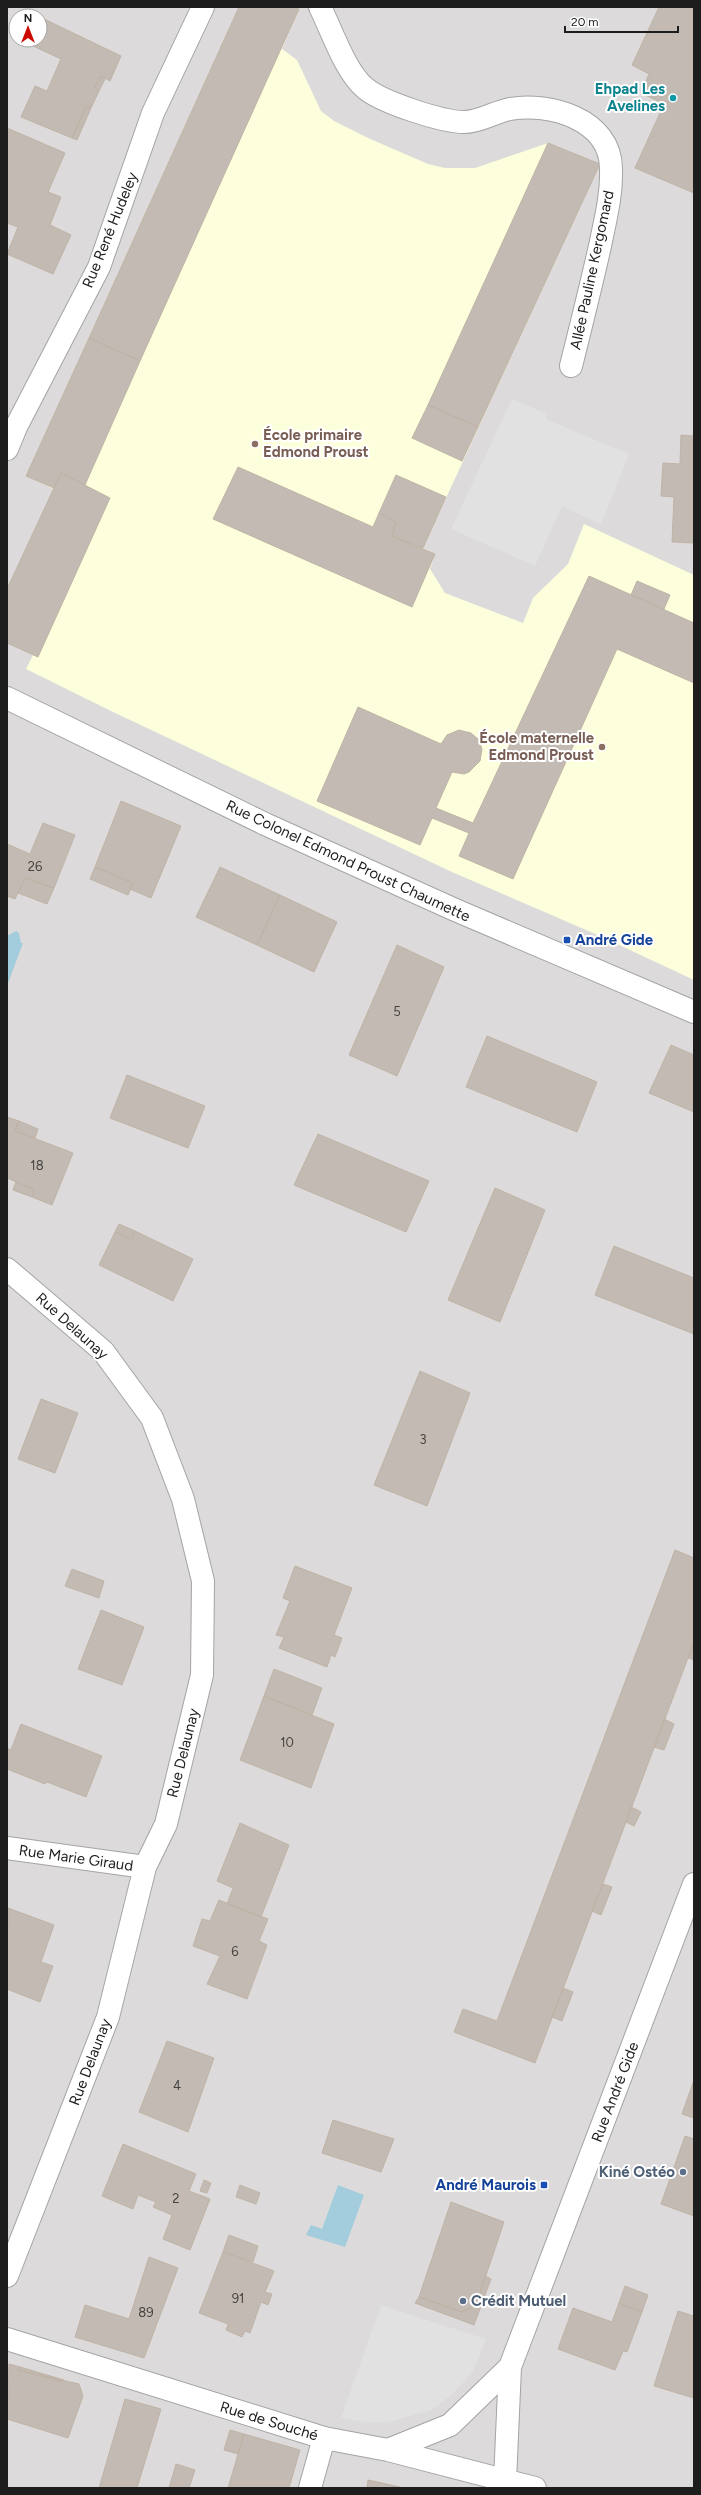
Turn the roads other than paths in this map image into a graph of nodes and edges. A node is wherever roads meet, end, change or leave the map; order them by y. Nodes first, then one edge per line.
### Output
1 (203, 7) edge
2 (320, 7) edge
3 (571, 366) dead end
4 (7, 449) edge
5 (7, 698) edge
6 (694, 1012) edge
7 (7, 1269) edge
8 (7, 1848) edge
9 (145, 1867) junction
10 (694, 1884) edge
11 (7, 2276) edge
12 (7, 2339) edge
13 (510, 2367) junction
14 (324, 2438) junction
15 (388, 2450) junction
16 (504, 2484) edge
17 (310, 2488) edge
18 (535, 2488) edge

1 - 4 street, Rue René Hudeley
2 - 3 street, Allée Pauline Kergomard
5 - 6 street, Rue Colonel Edmond Proust Chaumette
7 - 9 street, Rue Delaunay
8 - 9 street, Rue Marie Giraud
9 - 11 street, Rue Delaunay
10 - 13 street, Rue André Gide
12 - 14 street, Rue de Souché
13 - 15 street, Rue André Gide
13 - 16 street, Rue André Gide
14 - 15 street, Rue de Souché
14 - 17 street
15 - 16 street, Rue de Souché
16 - 18 street, Rue de Souché

